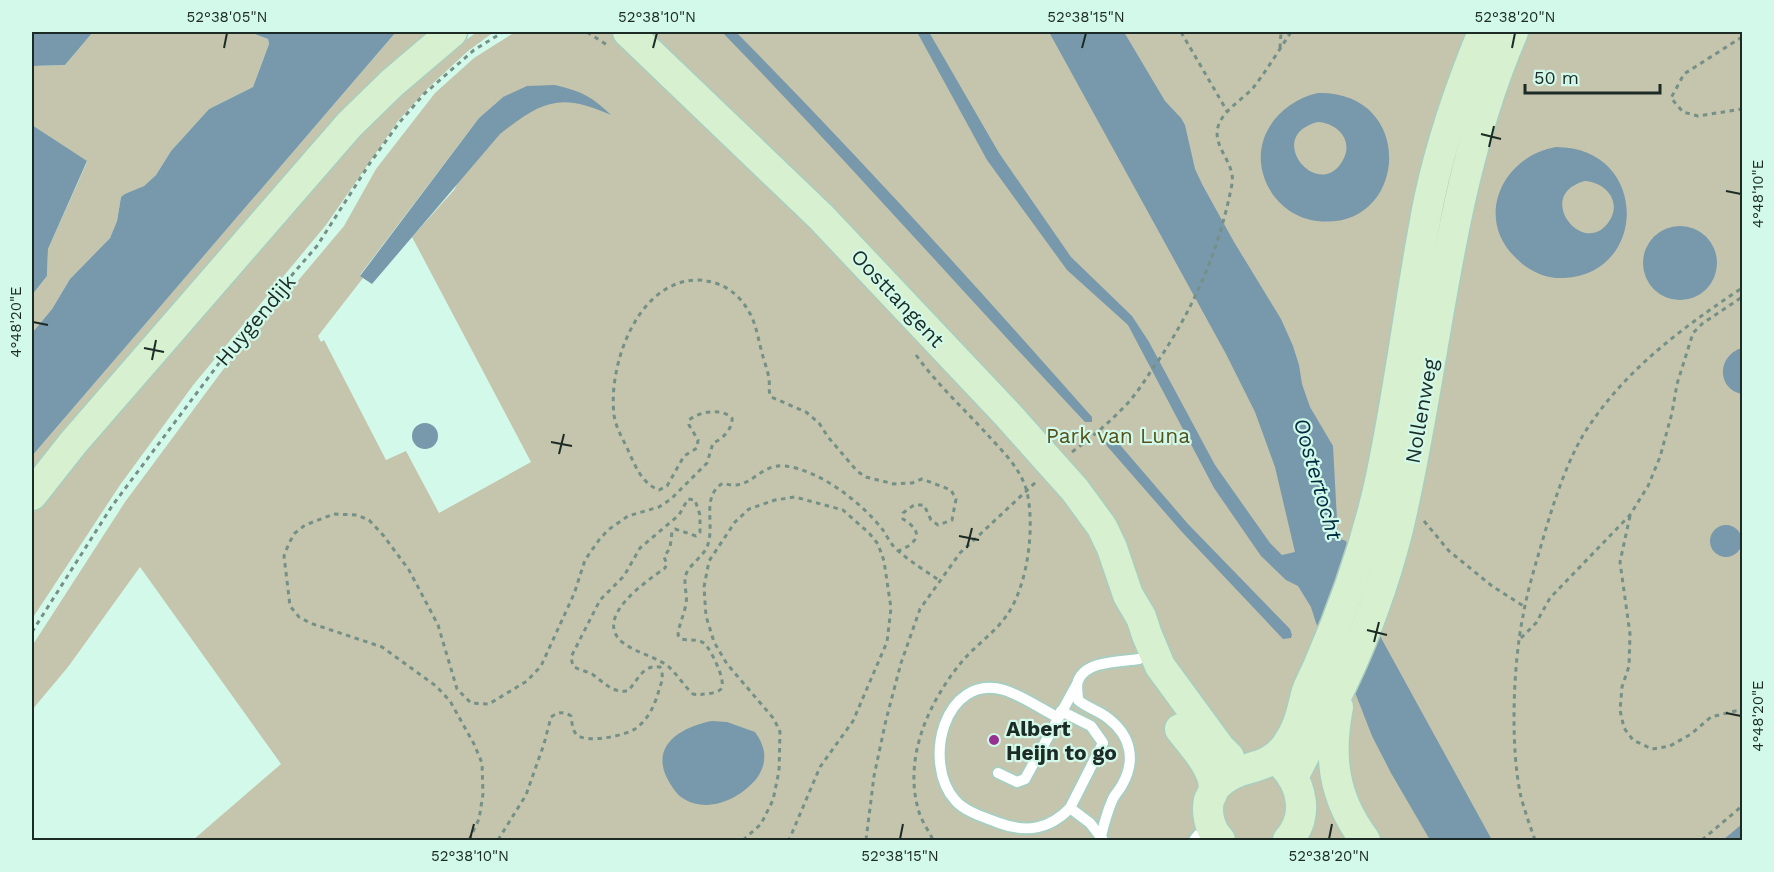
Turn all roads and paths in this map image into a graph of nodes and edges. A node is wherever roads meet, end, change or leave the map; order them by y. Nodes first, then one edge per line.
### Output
1 (452, 32) edge
2 (503, 32) edge
3 (628, 32) edge
4 (1181, 32) edge
5 (1281, 32) edge
6 (1291, 32) edge
7 (1484, 32) edge
8 (1513, 32) edge
9 (1743, 37) edge
10 (1280, 49) junction
11 (1743, 109) edge
12 (1227, 111) junction
13 (1743, 288) edge
14 (1743, 297) edge
15 (1054, 466) junction
16 (1027, 491) junction
17 (32, 495) edge
18 (1404, 501) junction
19 (1630, 514) junction
20 (899, 551) junction
21 (940, 581) junction
22 (1128, 595) junction
23 (1525, 607) junction
24 (32, 632) edge
25 (1520, 639) junction
26 (1139, 659) junction
27 (1343, 683) junction
28 (1077, 684) junction
29 (1743, 712) edge
30 (1059, 714) junction
31 (1277, 764) junction
32 (998, 773) dead end
33 (1218, 773) junction
34 (1743, 806) edge
35 (1070, 808) junction
36 (1299, 836) edge
37 (1102, 838) edge
38 (1203, 839) edge
39 (469, 840) edge
40 (498, 840) edge
41 (743, 840) edge
42 (789, 840) edge
43 (866, 840) edge
44 (933, 840) edge
45 (1365, 840) edge
46 (1535, 840) edge
47 (1702, 840) edge

1 - 17 main road
2 - 24 path, Huygendijk
3 - 15 main road, Oosttangent
4 - 12 path
5 - 10 path
6 - 10 path
7 - 31 main road, Nollenweg
8 - 18 main road, Nollenweg
9 - 11 path
10 - 12 path
12 - 15 path
13 - 23 path
14 - 19 path
15 - 16 path
15 - 22 main road, Oosttangent
16 - 21 path
16 - 44 path
18 - 23 path
18 - 27 main road, Nollenweg
19 - 25 path
19 - 29 path
20 - 21 path
20 - 39 path
20 - 40 path
21 - 43 path
22 - 26 main road, Oosttangent
22 - 33 main road, Oosttangent
23 - 25 path
25 - 46 path
26 - 28 lane
26 - 33 main road, Oosttangent
27 - 31 main road, Nollenweg
27 - 45 main road
28 - 30 lane
28 - 37 lane
30 - 32 lane
30 - 35 lane
30 - 35 lane
31 - 33 main road
31 - 36 main road
33 - 38 main road
34 - 47 path
35 - 37 lane
41 - 42 path

